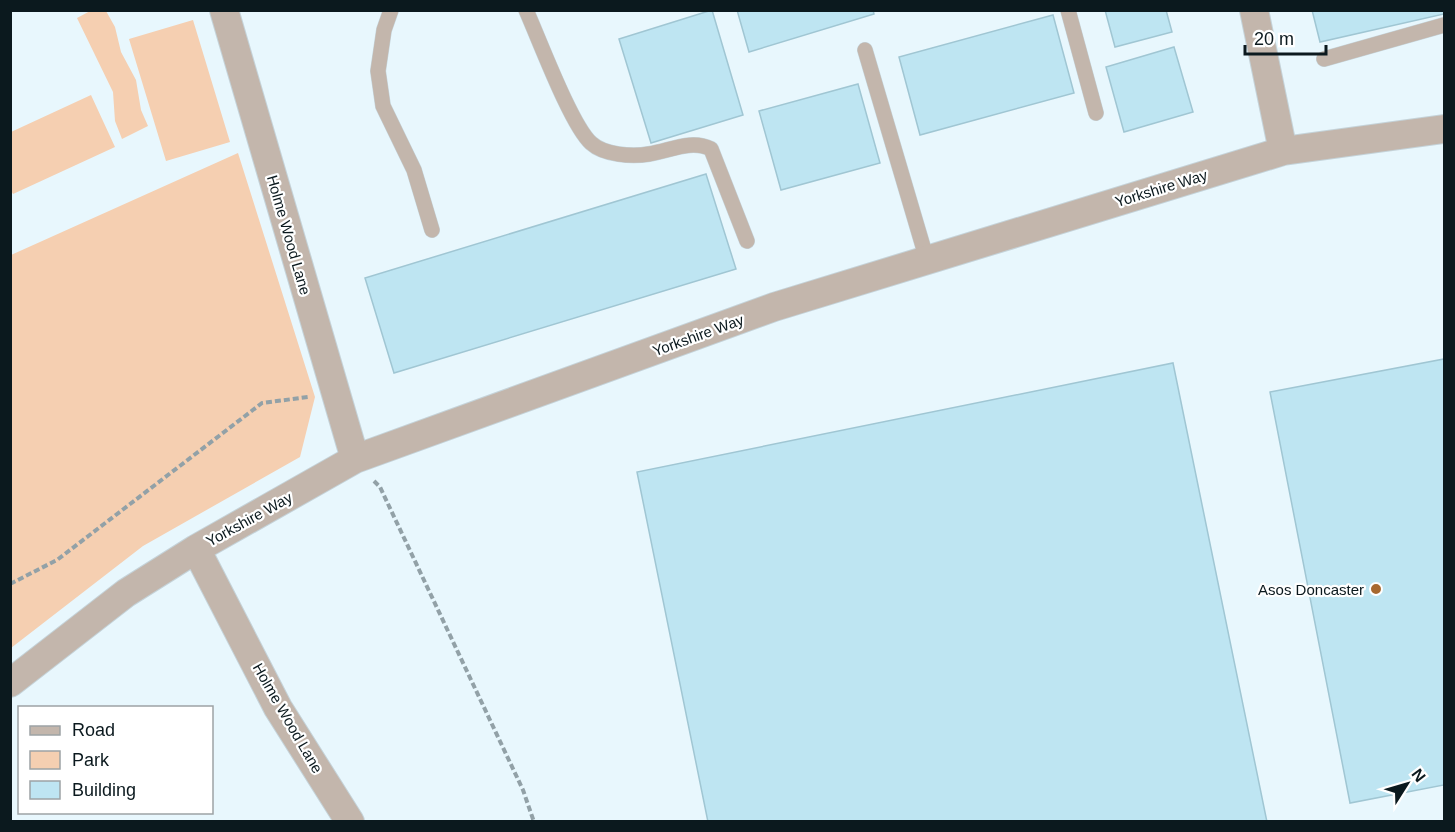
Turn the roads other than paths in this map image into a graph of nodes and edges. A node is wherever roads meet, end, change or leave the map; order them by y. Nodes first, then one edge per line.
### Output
1 (224, 10) edge
2 (392, 10) edge
3 (526, 10) edge
4 (1068, 10) edge
5 (1254, 10) edge
6 (1444, 25) edge
7 (865, 50) dead end
8 (1324, 59) dead end
9 (1096, 113) dead end
10 (1444, 129) edge
11 (1283, 151) junction
12 (432, 230) dead end
13 (747, 241) dead end
14 (927, 260) junction
15 (355, 459) junction
16 (196, 549) junction
17 (10, 683) edge
18 (350, 822) edge

1 - 15 street, Holme Wood Lane
2 - 12 lane
3 - 13 lane
4 - 9 lane
5 - 11 street
6 - 8 lane
7 - 14 lane
10 - 11 street, Yorkshire Way
11 - 14 street, Yorkshire Way
14 - 15 street, Yorkshire Way
15 - 16 street, Yorkshire Way
16 - 17 street, Yorkshire Way
16 - 18 street, Holme Wood Lane

